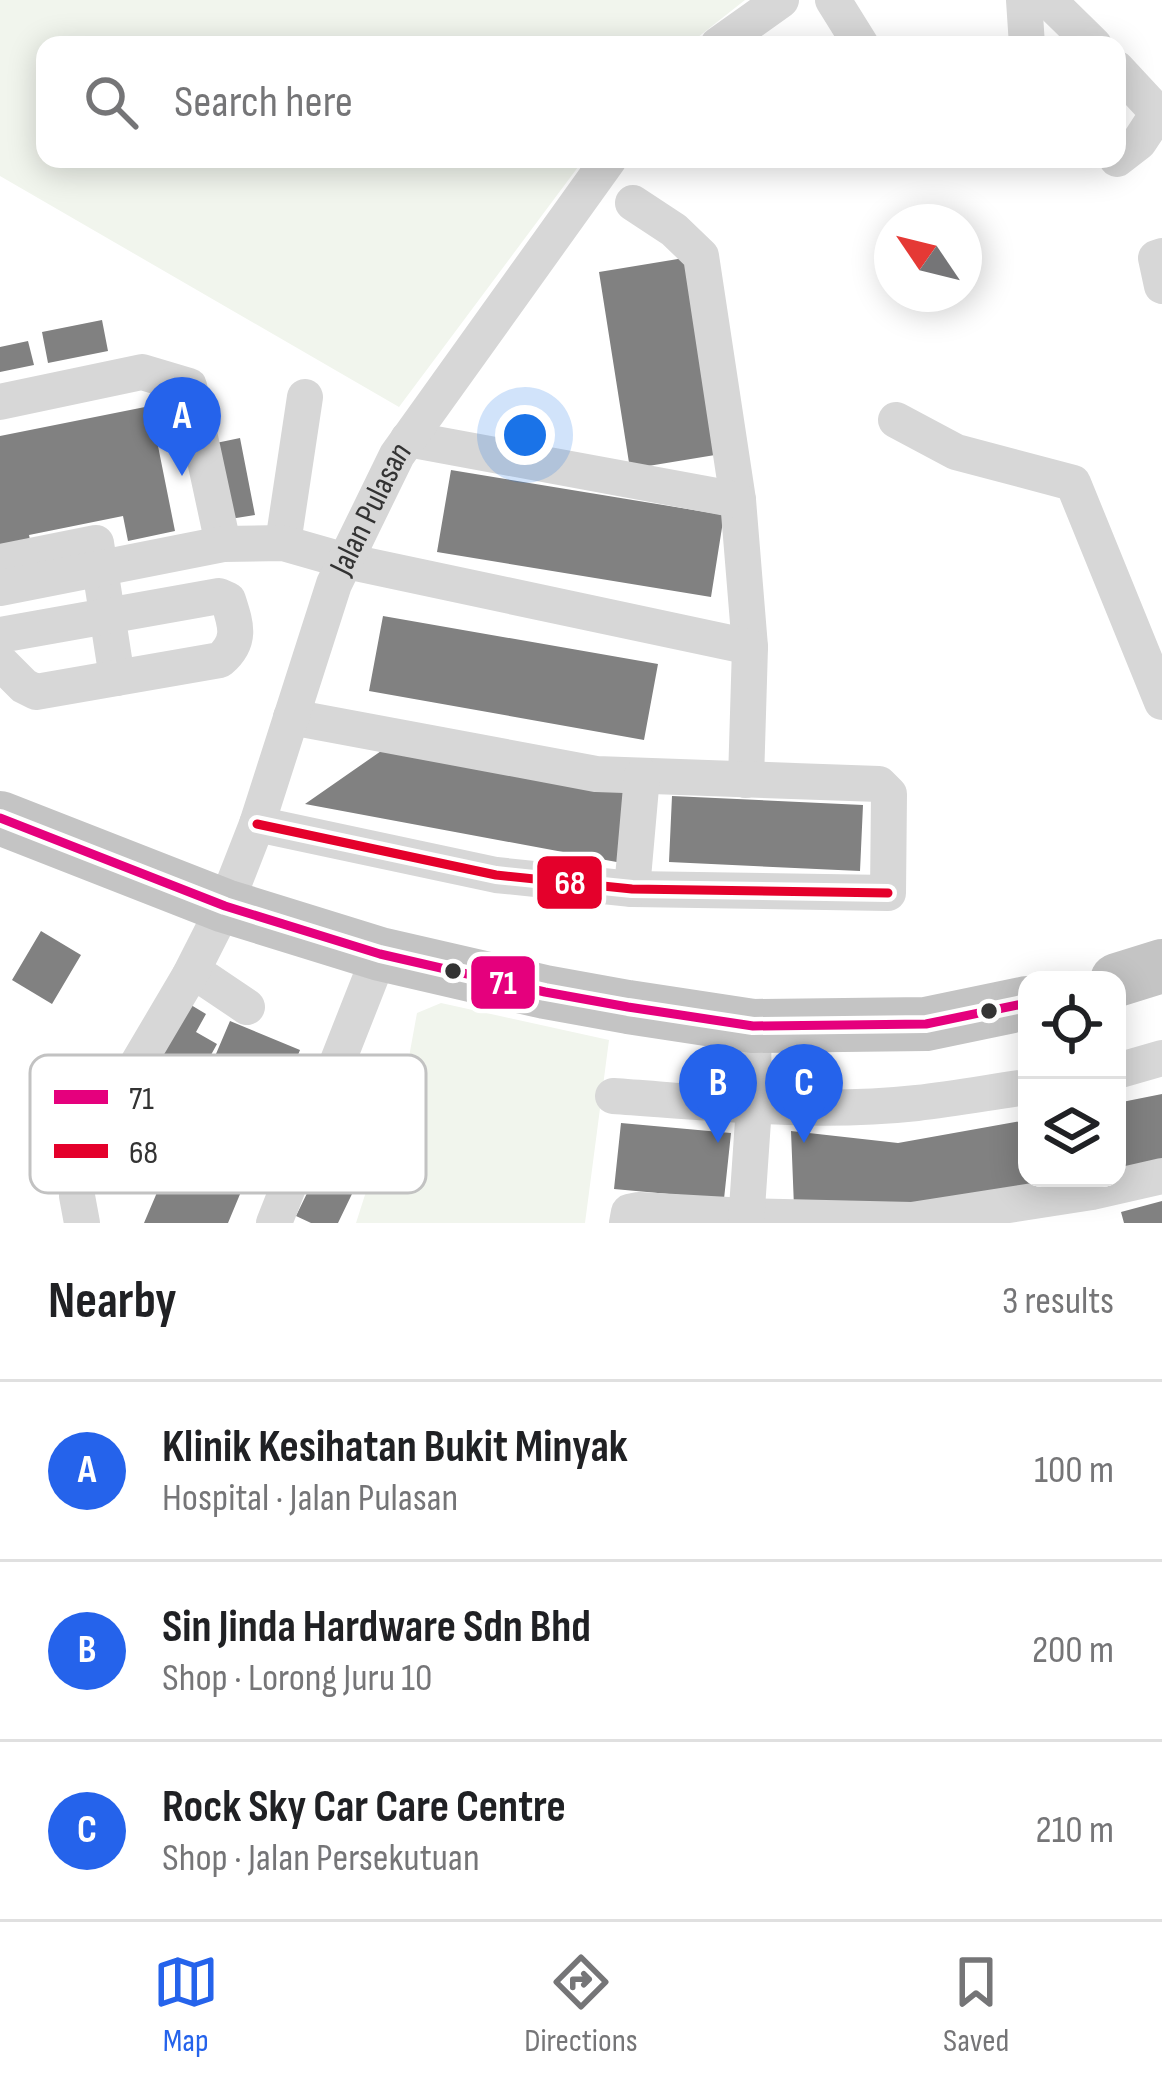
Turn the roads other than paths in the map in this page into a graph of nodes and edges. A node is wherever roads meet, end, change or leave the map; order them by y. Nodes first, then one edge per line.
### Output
1 (781, 0) edge
2 (833, 0) edge
3 (1047, 2) edge
4 (731, 36) edge
5 (855, 36) edge
6 (1031, 36) edge
7 (1084, 36) edge
8 (1126, 79) edge
9 (1126, 150) edge
10 (602, 168) edge
11 (633, 203) dead end
12 (1162, 256) edge
13 (1162, 286) edge
14 (305, 397) dead end
15 (0, 402) edge
16 (896, 420) dead end
17 (408, 439) junction
18 (738, 500) junction
19 (283, 543) junction
20 (223, 544) junction
21 (346, 561) junction
22 (0, 562) edge
23 (99, 568) junction
24 (0, 588) edge
25 (107, 616) junction
26 (0, 635) edge
27 (750, 647) junction
28 (0, 662) edge
29 (117, 678) junction
30 (1162, 702) edge
31 (291, 718) junction
32 (642, 776) junction
33 (746, 780) junction
34 (0, 818) edge
35 (257, 824) junction
36 (632, 889) junction
37 (225, 906) junction
38 (380, 953) junction
39 (1162, 966) edge
40 (190, 976) junction
41 (1126, 977) edge
42 (1018, 1005) edge
43 (247, 1007) dead end
44 (753, 1026) junction
45 (144, 1055) edge
46 (340, 1055) edge
47 (1162, 1058) edge
48 (1126, 1069) edge
49 (1018, 1088) edge
50 (613, 1096) dead end
51 (754, 1106) junction
52 (1162, 1176) edge
53 (77, 1193) edge
54 (286, 1193) edge
55 (1093, 1198) edge
56 (746, 1220) edge
57 (82, 1223) edge
58 (274, 1223) edge
59 (627, 1223) edge

1 - 4 street
2 - 5 street
3 - 6 street
3 - 7 street
8 - 9 street
10 - 17 street, Jalan Pulasan
11 - 18 street
12 - 13 street
14 - 19 street
15 - 20 street
16 - 30 street
17 - 18 street
17 - 21 street, Jalan Pulasan
18 - 27 street
19 - 20 street
19 - 21 street
20 - 23 street
21 - 27 street
21 - 31 street, Jalan Pulasan
22 - 23 street
23 - 24 street
23 - 25 street
25 - 26 street
25 - 29 street
25 - 29 street
27 - 33 street
28 - 29 street
31 - 32 street
31 - 35 street, Jalan Pulasan
32 - 33 street
32 - 36 street
33 - 36 street
34 - 37 highway
35 - 36 street
35 - 37 street, Jalan Pulasan
37 - 38 highway
37 - 40 street, Jalan Pulasan
38 - 44 highway
38 - 46 street
39 - 41 highway
40 - 43 street
40 - 45 street, Jalan Pulasan
42 - 44 highway
44 - 51 street
47 - 48 street
49 - 51 street
50 - 51 street
51 - 56 street
52 - 55 street
53 - 57 street, Jalan Pulasan
54 - 58 street
55 - 56 street
56 - 59 street

